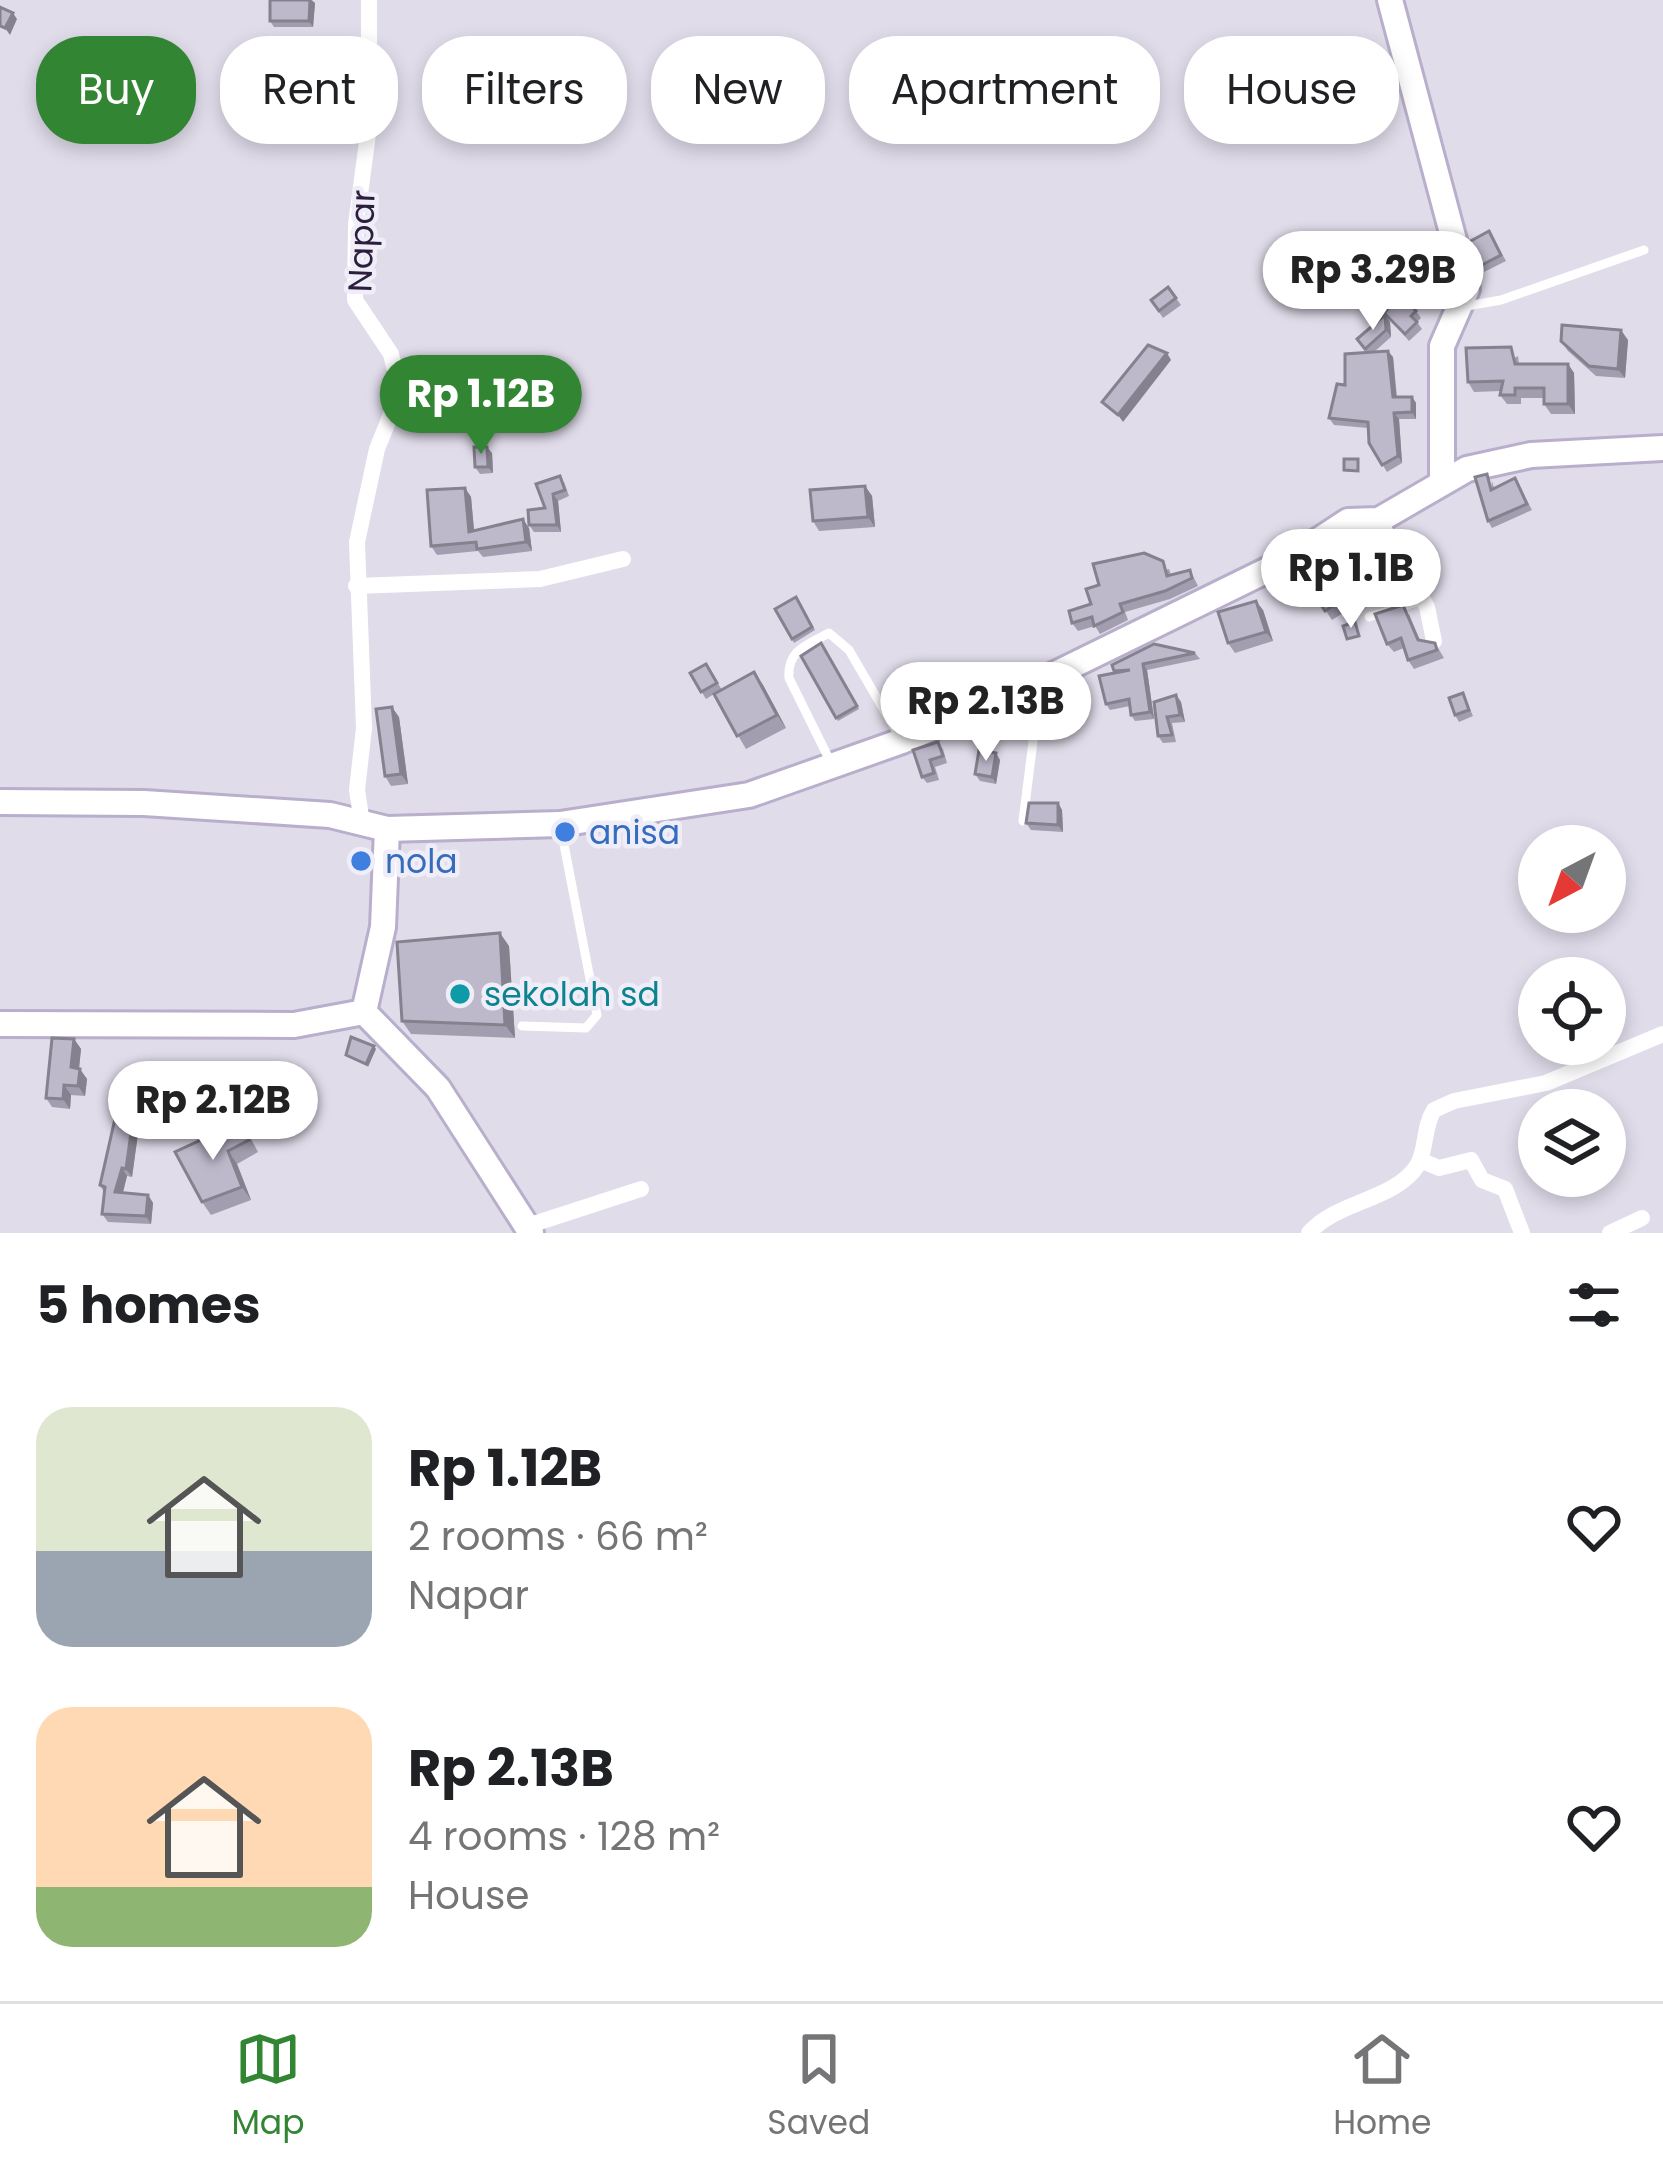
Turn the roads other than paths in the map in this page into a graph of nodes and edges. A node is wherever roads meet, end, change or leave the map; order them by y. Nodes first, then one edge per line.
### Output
1 (369, 0) edge
2 (1390, 0) edge
3 (1644, 250) dead end
4 (1461, 308) junction
5 (1663, 448) edge
6 (1442, 480) junction
7 (1379, 520) junction
8 (622, 559) dead end
9 (356, 586) junction
10 (1423, 600) junction
11 (1369, 617) dead end
12 (1434, 641) edge
13 (1041, 680) junction
14 (902, 741) junction
15 (834, 768) junction
16 (0, 802) edge
17 (1023, 821) edge
18 (560, 824) junction
19 (374, 826) junction
20 (364, 1012) junction
21 (0, 1024) edge
22 (522, 1026) dead end
23 (1663, 1034) edge
24 (1420, 1160) junction
25 (641, 1189) dead end
26 (1642, 1218) dead end
27 (529, 1230) edge
28 (1309, 1233) edge
29 (1522, 1233) edge
30 (1610, 1233) edge

1 - 9 street, Napar
2 - 4 street
3 - 4 lane
4 - 6 street
5 - 6 street
6 - 7 street
7 - 10 street
7 - 13 street
8 - 9 street
9 - 19 street, Napar
10 - 11 lane
10 - 12 street
13 - 14 street
13 - 17 lane
14 - 15 street
14 - 15 lane
15 - 18 street
16 - 19 street
18 - 19 street
18 - 22 lane
19 - 20 street
20 - 21 street
20 - 27 street
23 - 24 street
24 - 28 street
24 - 29 street
25 - 27 street
26 - 30 street

